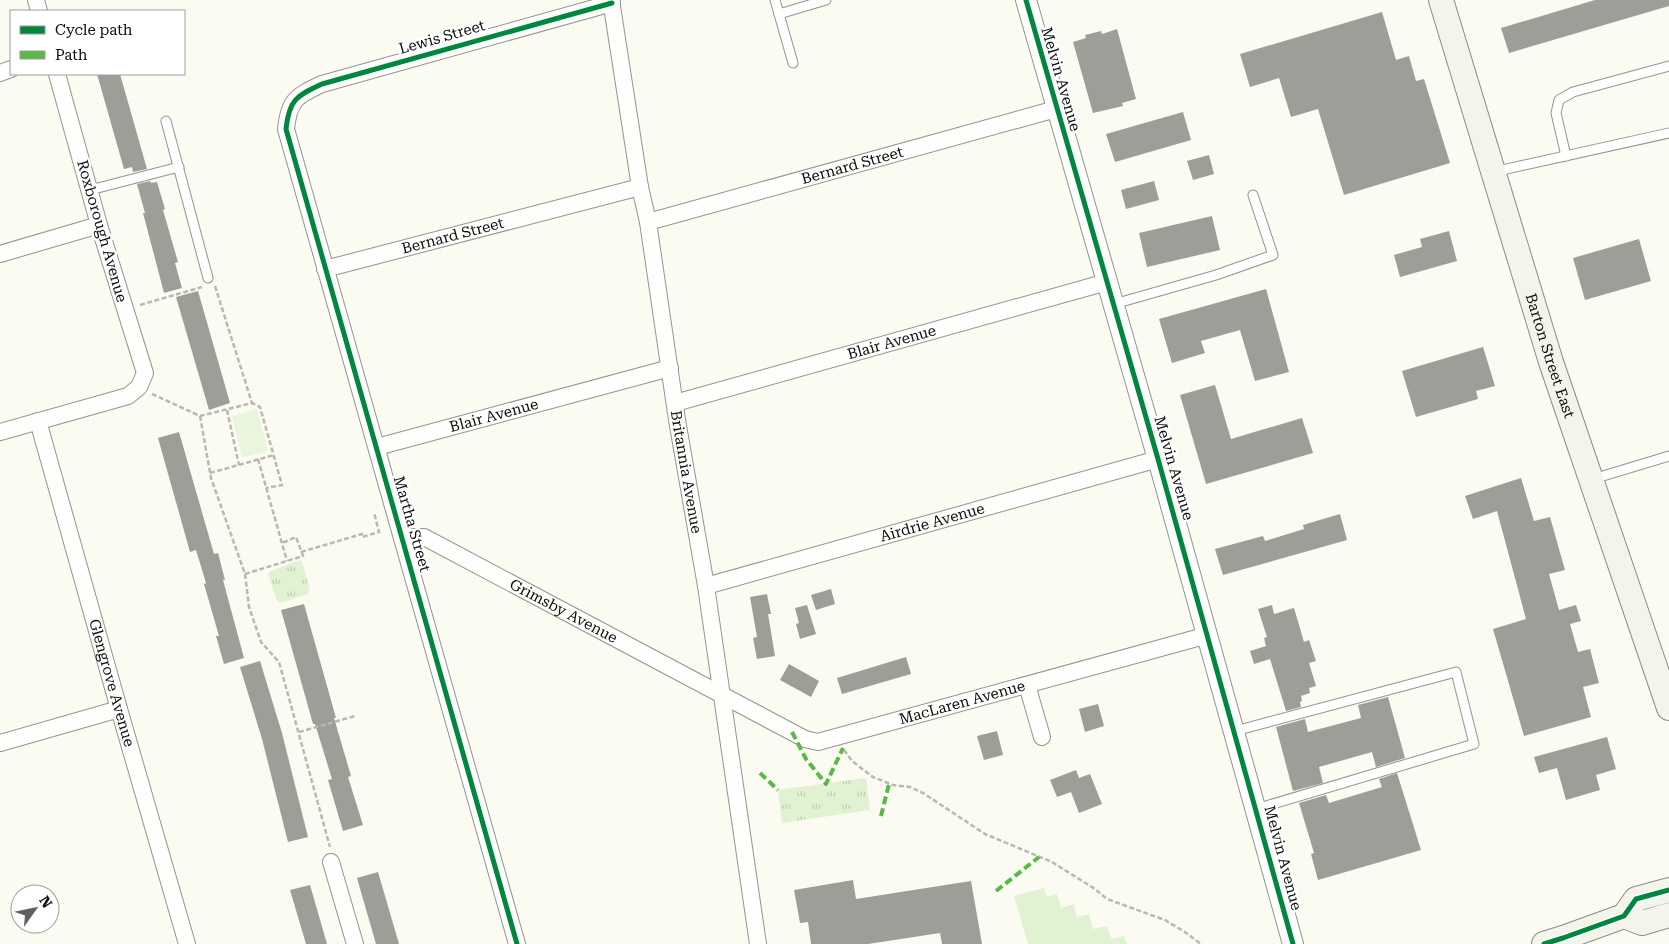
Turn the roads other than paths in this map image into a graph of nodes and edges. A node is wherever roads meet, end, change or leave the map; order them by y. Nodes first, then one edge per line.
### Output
1 (775, 0) edge
2 (826, 0) edge
3 (1026, 0) edge
4 (1441, 0) edge
5 (612, 2) edge
6 (779, 14) junction
7 (792, 63) dead end
8 (1669, 66) edge
9 (57, 75) edge
10 (1056, 109) junction
11 (288, 110) joint
12 (166, 121) dead end
13 (1669, 133) edge
14 (1566, 156) junction
15 (179, 167) junction
16 (1493, 172) junction
17 (640, 187) junction
18 (90, 190) junction
19 (1253, 195) dead end
20 (648, 222) junction
21 (99, 225) junction
22 (0, 254) edge
23 (325, 269) junction
24 (210, 282) road end
25 (1107, 282) junction
26 (1114, 304) junction
27 (670, 368) junction
28 (675, 403) junction
29 (38, 421) junction
30 (0, 432) edge
31 (377, 447) junction
32 (1669, 456) edge
33 (1158, 458) junction
34 (1592, 480) junction
35 (402, 537) junction
36 (706, 586) junction
37 (1208, 634) junction
38 (1027, 685) junction
39 (723, 695) junction
40 (1669, 708) edge
41 (119, 709) junction
42 (1235, 731) junction
43 (1042, 737) dead end
44 (0, 743) edge
45 (1256, 809) junction
46 (331, 862) road end
47 (1669, 890) edge
48 (1669, 915) edge
49 (1624, 916) junction
50 (188, 944) edge
51 (355, 944) edge
52 (517, 944) edge
53 (758, 944) edge
54 (1293, 944) edge
55 (1544, 944) edge

1 - 6 lane
2 - 6 lane
3 - 10 street, Melvin Avenue
4 - 16 main road, Barton Street East
5 - 11 street, Lewis Street
5 - 17 street, Britannia Avenue
6 - 7 lane
8 - 14 lane
9 - 18 street, Roxborough Avenue
10 - 20 street, Bernard Street
10 - 25 street, Melvin Avenue
11 - 23 street, Martha Street
12 - 15 lane
13 - 14 lane
14 - 16 lane
15 - 18 lane
15 - 24 lane
16 - 34 main road, Barton Street East
17 - 20 street, Britannia Avenue
17 - 23 street, Bernard Street
18 - 21 street, Roxborough Avenue
19 - 26 lane
20 - 27 street, Britannia Avenue
21 - 22 street
21 - 29 street, Roxborough Avenue
23 - 31 street, Martha Street
25 - 26 street, Melvin Avenue
25 - 28 street, Blair Avenue
26 - 33 street, Melvin Avenue
27 - 28 street, Britannia Avenue
27 - 31 street, Blair Avenue
28 - 36 street, Britannia Avenue
29 - 30 street
29 - 41 street, Glengrove Avenue
31 - 35 street, Martha Street
32 - 34 lane
33 - 36 street, Airdrie Avenue
33 - 37 street, Melvin Avenue
34 - 40 main road, Barton Street East
35 - 39 street, Grimsby Avenue
35 - 52 street, Martha Street
36 - 39 street, Britannia Avenue
37 - 38 street, MacLaren Avenue
37 - 42 street, Melvin Avenue
38 - 39 street, MacLaren Avenue
38 - 43 street
39 - 53 street, Britannia Avenue
41 - 44 street
41 - 50 street, Glengrove Avenue
42 - 45 street, Melvin Avenue
42 - 45 lane
45 - 54 street, Melvin Avenue
46 - 51 street
47 - 49 main road
48 - 49 main road
49 - 55 main road

